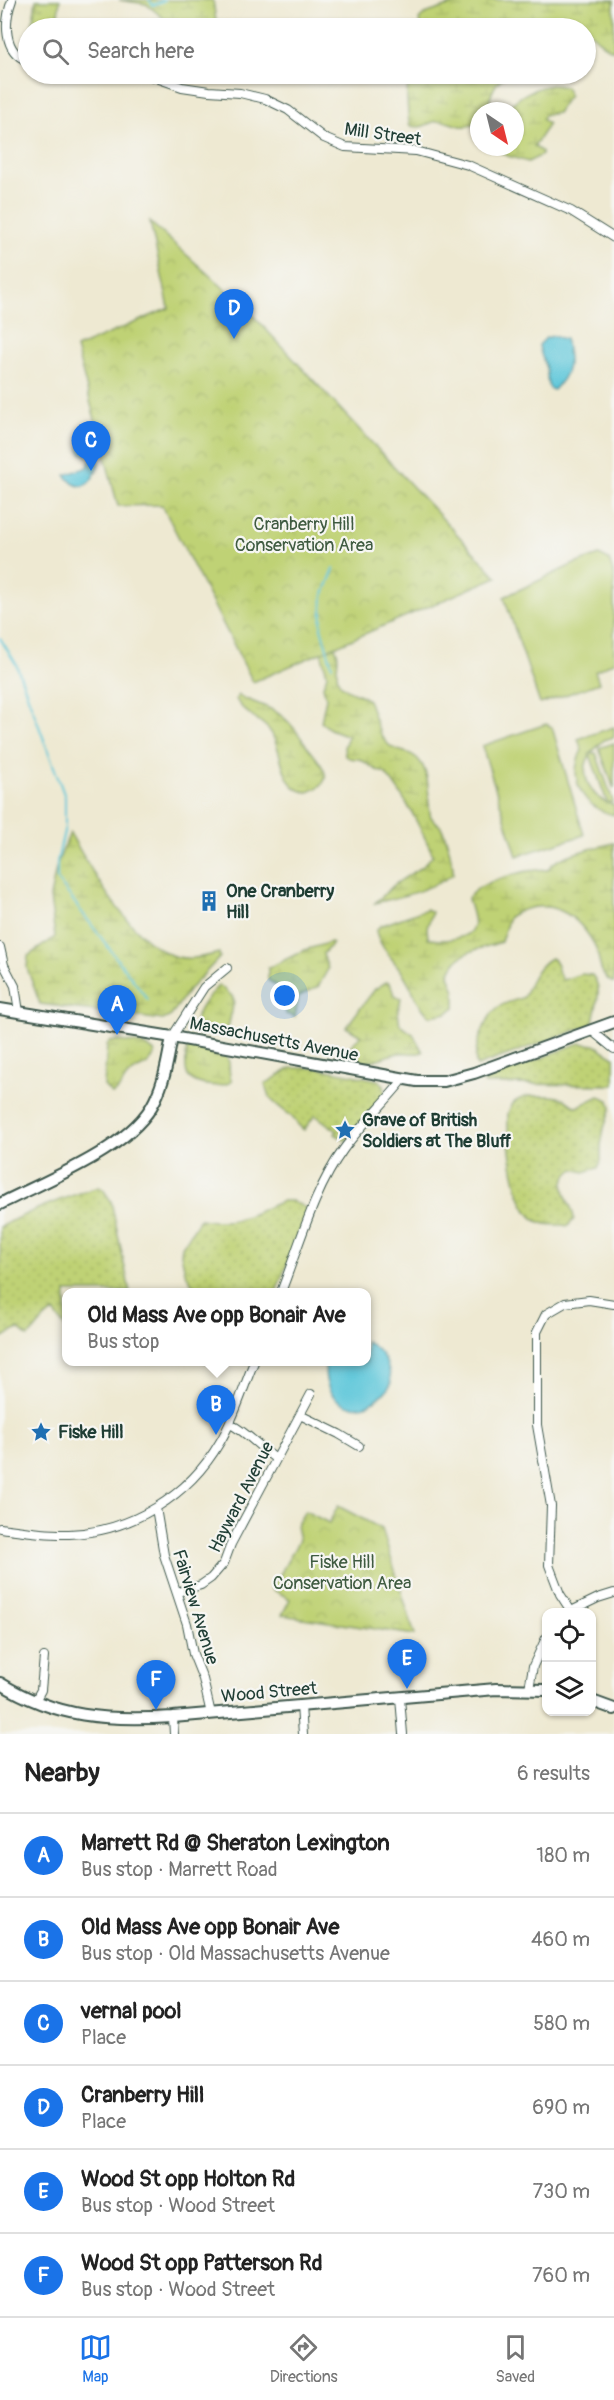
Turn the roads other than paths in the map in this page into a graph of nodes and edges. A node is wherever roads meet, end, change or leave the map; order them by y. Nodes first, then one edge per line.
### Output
1 (12, 0) edge
2 (18, 56) edge
3 (173, 84) edge
4 (614, 238) edge
5 (0, 947) edge
6 (227, 968) dead end
7 (0, 1009) edge
8 (19, 1012) junction
9 (609, 1024) edge
10 (592, 1031) junction
11 (172, 1037) junction
12 (611, 1047) edge
13 (403, 1080) junction
14 (0, 1204) edge
15 (283, 1288) edge
16 (614, 1304) edge
17 (252, 1366) edge
18 (311, 1394) dead end
19 (300, 1415) junction
20 (230, 1424) junction
21 (358, 1446) dead end
22 (276, 1459) junction
23 (156, 1508) junction
24 (0, 1528) edge
25 (178, 1592) junction
26 (614, 1593) edge
27 (568, 1608) edge
28 (579, 1608) edge
29 (542, 1647) edge
30 (44, 1657) dead end
31 (0, 1683) edge
32 (529, 1689) junction
33 (542, 1690) edge
34 (400, 1698) junction
35 (35, 1701) junction
36 (596, 1703) edge
37 (301, 1706) junction
38 (614, 1709) edge
39 (211, 1714) junction
40 (173, 1717) junction
41 (174, 1734) edge
42 (303, 1734) edge
43 (402, 1734) edge

1 - 2 street
3 - 4 street, Mill Street
5 - 8 street
6 - 11 street
7 - 8 main road
8 - 11 main road
9 - 10 main road, Massachusetts Avenue
9 - 12 street
10 - 12 street
10 - 13 main road, Massachusetts Avenue
11 - 13 main road, Massachusetts Avenue
11 - 14 main road, Massachusetts Avenue
13 - 15 street
16 - 27 street
17 - 20 street
18 - 19 street, Hayward Avenue
19 - 21 street
19 - 22 street, Hayward Avenue
20 - 22 street
20 - 23 street
22 - 25 street, Hayward Avenue
23 - 24 street
23 - 25 street, Fairview Avenue
25 - 39 street, Fairview Avenue
26 - 28 street
29 - 32 street
30 - 35 street
31 - 35 main road, Wood Street
32 - 33 main road, Wood Street
32 - 34 main road, Wood Street
34 - 37 main road, Wood Street
34 - 43 street
35 - 40 main road, Wood Street
36 - 38 main road
37 - 39 main road, Wood Street
37 - 42 street
39 - 40 main road, Wood Street
40 - 41 street

